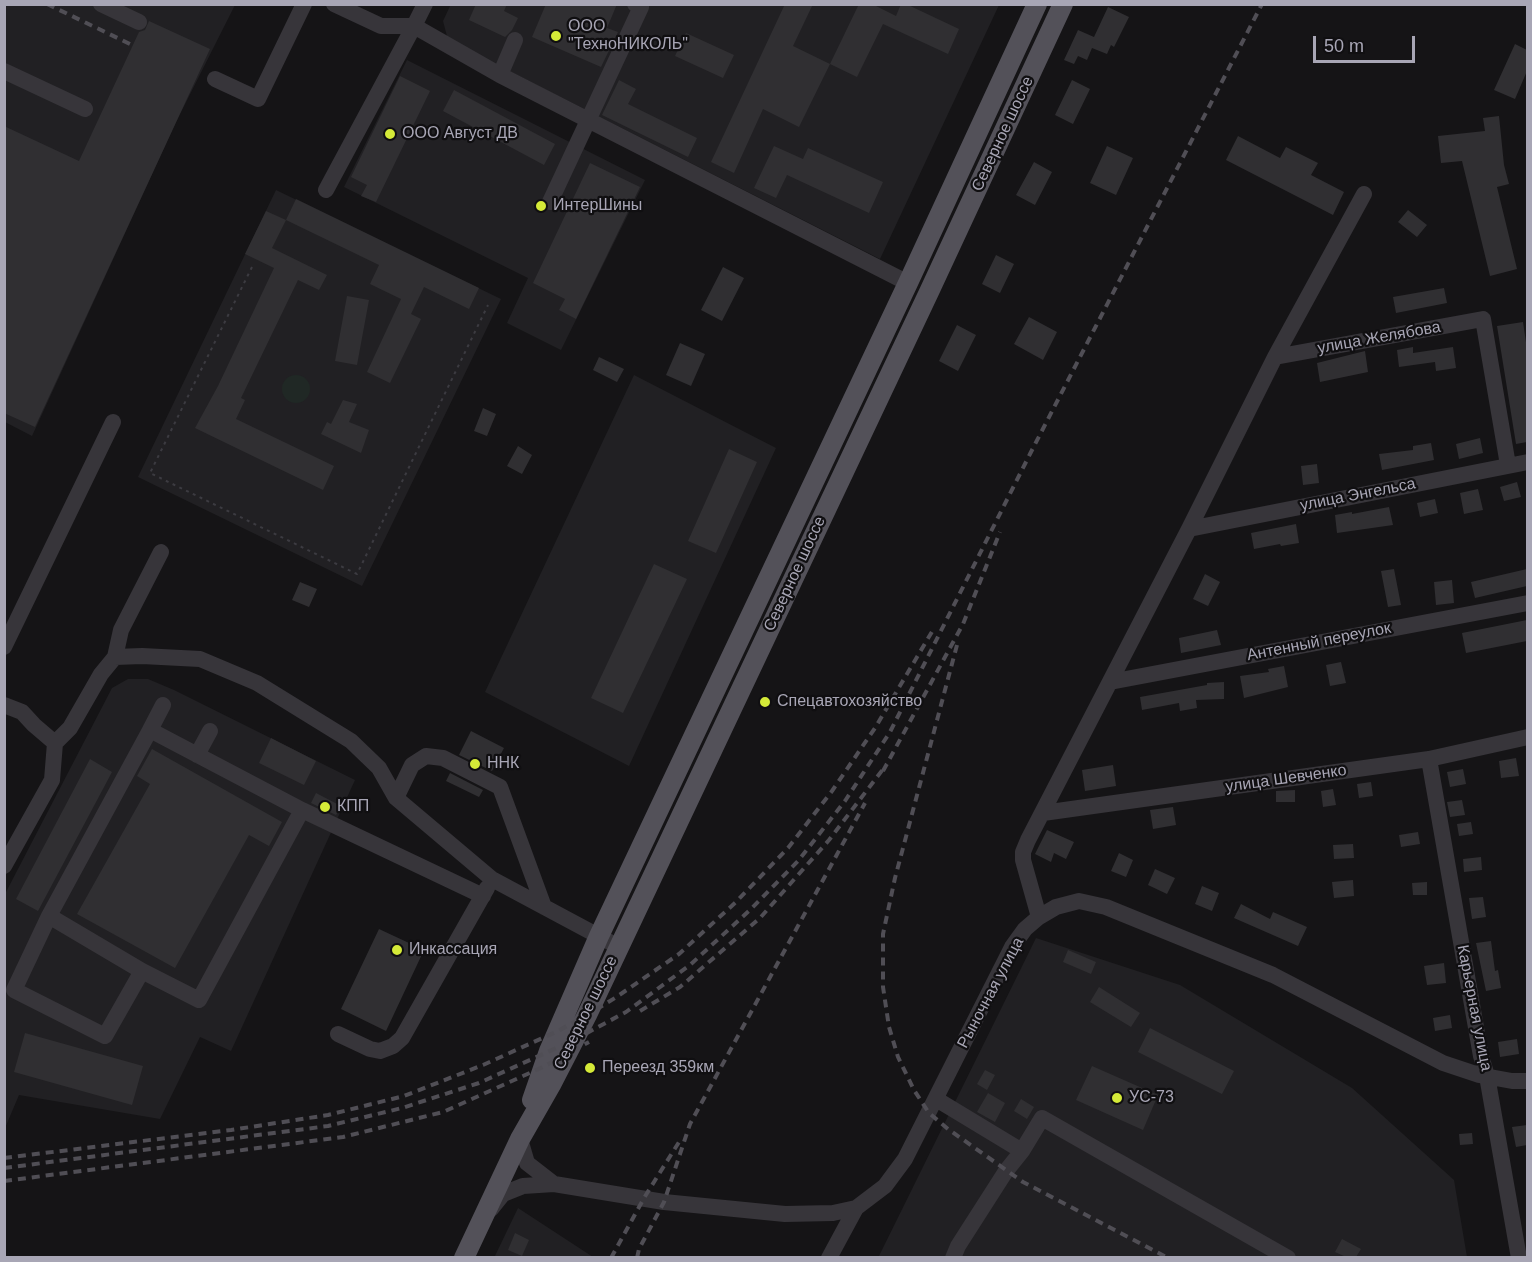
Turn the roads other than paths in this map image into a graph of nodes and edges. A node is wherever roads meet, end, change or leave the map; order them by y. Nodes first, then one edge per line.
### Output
1 (100, 4) edge
2 (304, 4) edge
3 (334, 4) edge
4 (635, 4) edge
5 (1037, 4) edge
6 (1063, 4) edge
7 (420, 6) edge
8 (139, 22) dead end
9 (414, 26) junction
10 (515, 40) dead end
11 (4, 71) edge
12 (500, 75) junction
13 (216, 79) dead end
14 (85, 109) dead end
15 (590, 121) junction
16 (327, 190) dead end
17 (1365, 194) dead end
18 (550, 202) dead end
19 (908, 283) junction
20 (929, 292) junction
21 (1275, 357) junction
22 (113, 423) dead end
23 (1527, 462) edge
24 (1508, 465) junction
25 (1189, 529) junction
26 (161, 552) dead end
27 (1527, 603) edge
28 (4, 647) edge
29 (115, 657) junction
30 (1110, 682) junction
31 (4, 705) edge
32 (163, 705) dead end
33 (150, 730) junction
34 (210, 731) dead end
35 (1527, 737) edge
36 (55, 743) junction
37 (197, 755) junction
38 (1429, 759) junction
39 (396, 798) junction
40 (302, 810) junction
41 (1043, 813) junction
42 (4, 866) edge
43 (492, 879) junction
44 (483, 896) junction
45 (544, 907) junction
46 (49, 916) junction
47 (1040, 917) junction
48 (599, 936) junction
49 (619, 947) junction
50 (142, 970) junction
51 (338, 1034) dead end
52 (1487, 1076) junction
53 (1527, 1081) edge
54 (936, 1099) junction
55 (520, 1139) junction
56 (1022, 1151) junction
57 (554, 1184) junction
58 (856, 1208) junction
59 (483, 1218) junction
60 (464, 1257) edge
61 (829, 1257) edge
62 (953, 1257) edge
63 (1288, 1257) edge
64 (1519, 1257) edge

1 - 8 street
2 - 13 street
3 - 9 street
4 - 15 street
5 - 19 main road, Северное шоссе
6 - 20 main road, Северное шоссе
7 - 9 street
9 - 12 street
9 - 16 street
10 - 12 street
11 - 14 street
12 - 15 street
15 - 18 street
15 - 19 street
17 - 21 street
19 - 20 main road
19 - 48 main road, Северное шоссе
20 - 49 main road, Северное шоссе
21 - 24 street, улица Желябова
21 - 25 street
22 - 28 street
23 - 24 street, улица Энгельса
24 - 25 street, улица Энгельса
25 - 30 street
26 - 29 street
27 - 30 street, Антенный переулок
29 - 36 street
29 - 39 street
30 - 41 street
31 - 36 street
32 - 33 street
33 - 37 street
33 - 46 street
34 - 37 street
35 - 38 street, улица Шевченко
36 - 42 street
37 - 40 street
38 - 41 street, улица Шевченко
38 - 52 street, Карьерная улица
39 - 43 street
39 - 45 street
40 - 44 street
40 - 50 street
41 - 47 street
43 - 44 street
43 - 45 street
44 - 51 street
45 - 48 street
46 - 50 street
46 - 50 street
47 - 52 street, Рыночная улица
47 - 54 street, Рыночная улица
48 - 49 street
48 - 55 main road, Северное шоссе
49 - 55 main road, Северное шоссе
52 - 53 street, Рыночная улица
52 - 64 street, Карьерная улица
54 - 56 street
54 - 58 street, Рыночная улица
55 - 57 street, Рыночная улица
55 - 59 main road, Северное шоссе
56 - 62 street
56 - 63 street
57 - 58 street, Рыночная улица
57 - 59 street
58 - 61 street
59 - 60 main road, Северное шоссе

